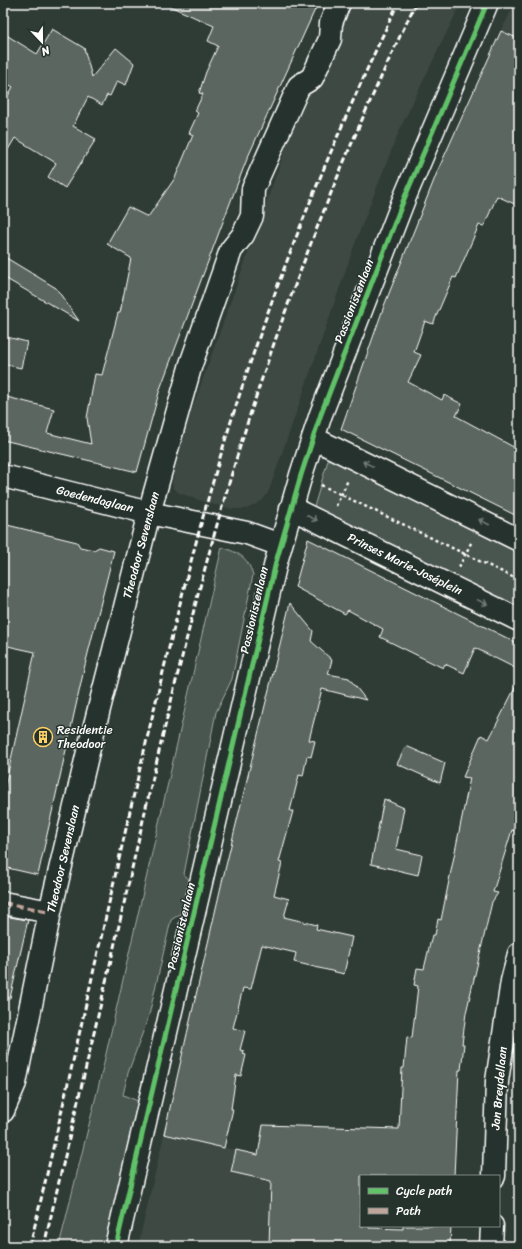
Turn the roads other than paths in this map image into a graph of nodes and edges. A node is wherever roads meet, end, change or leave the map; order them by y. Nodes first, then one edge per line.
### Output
1 (339, 3) edge
2 (487, 3) edge
3 (313, 438) junction
4 (3, 476) edge
5 (291, 508) junction
6 (149, 513) junction
7 (519, 540) edge
8 (280, 544) junction
9 (519, 620) edge
10 (3, 903) edge
11 (50, 912) junction
12 (519, 954) edge
13 (3, 1111) edge
14 (494, 1175) edge
15 (492, 1227) edge
16 (116, 1246) edge
17 (491, 1246) edge

1 - 6 street, Theodoor Sevenslaan
2 - 3 street, Passionistenlaan
3 - 5 street, Passionistenlaan
7 -> 3 street
4 - 6 street, Goedendaglaan
5 - 8 street, Passionistenlaan
5 -> 9 street, Prinses Marie-Joséplein
6 - 8 street, Goedendaglaan
6 - 11 street, Theodoor Sevenslaan
8 - 16 street, Passionistenlaan
10 - 11 street
11 - 13 street, Theodoor Sevenslaan
12 - 14 street, Jan Breydellaan
15 - 17 street

